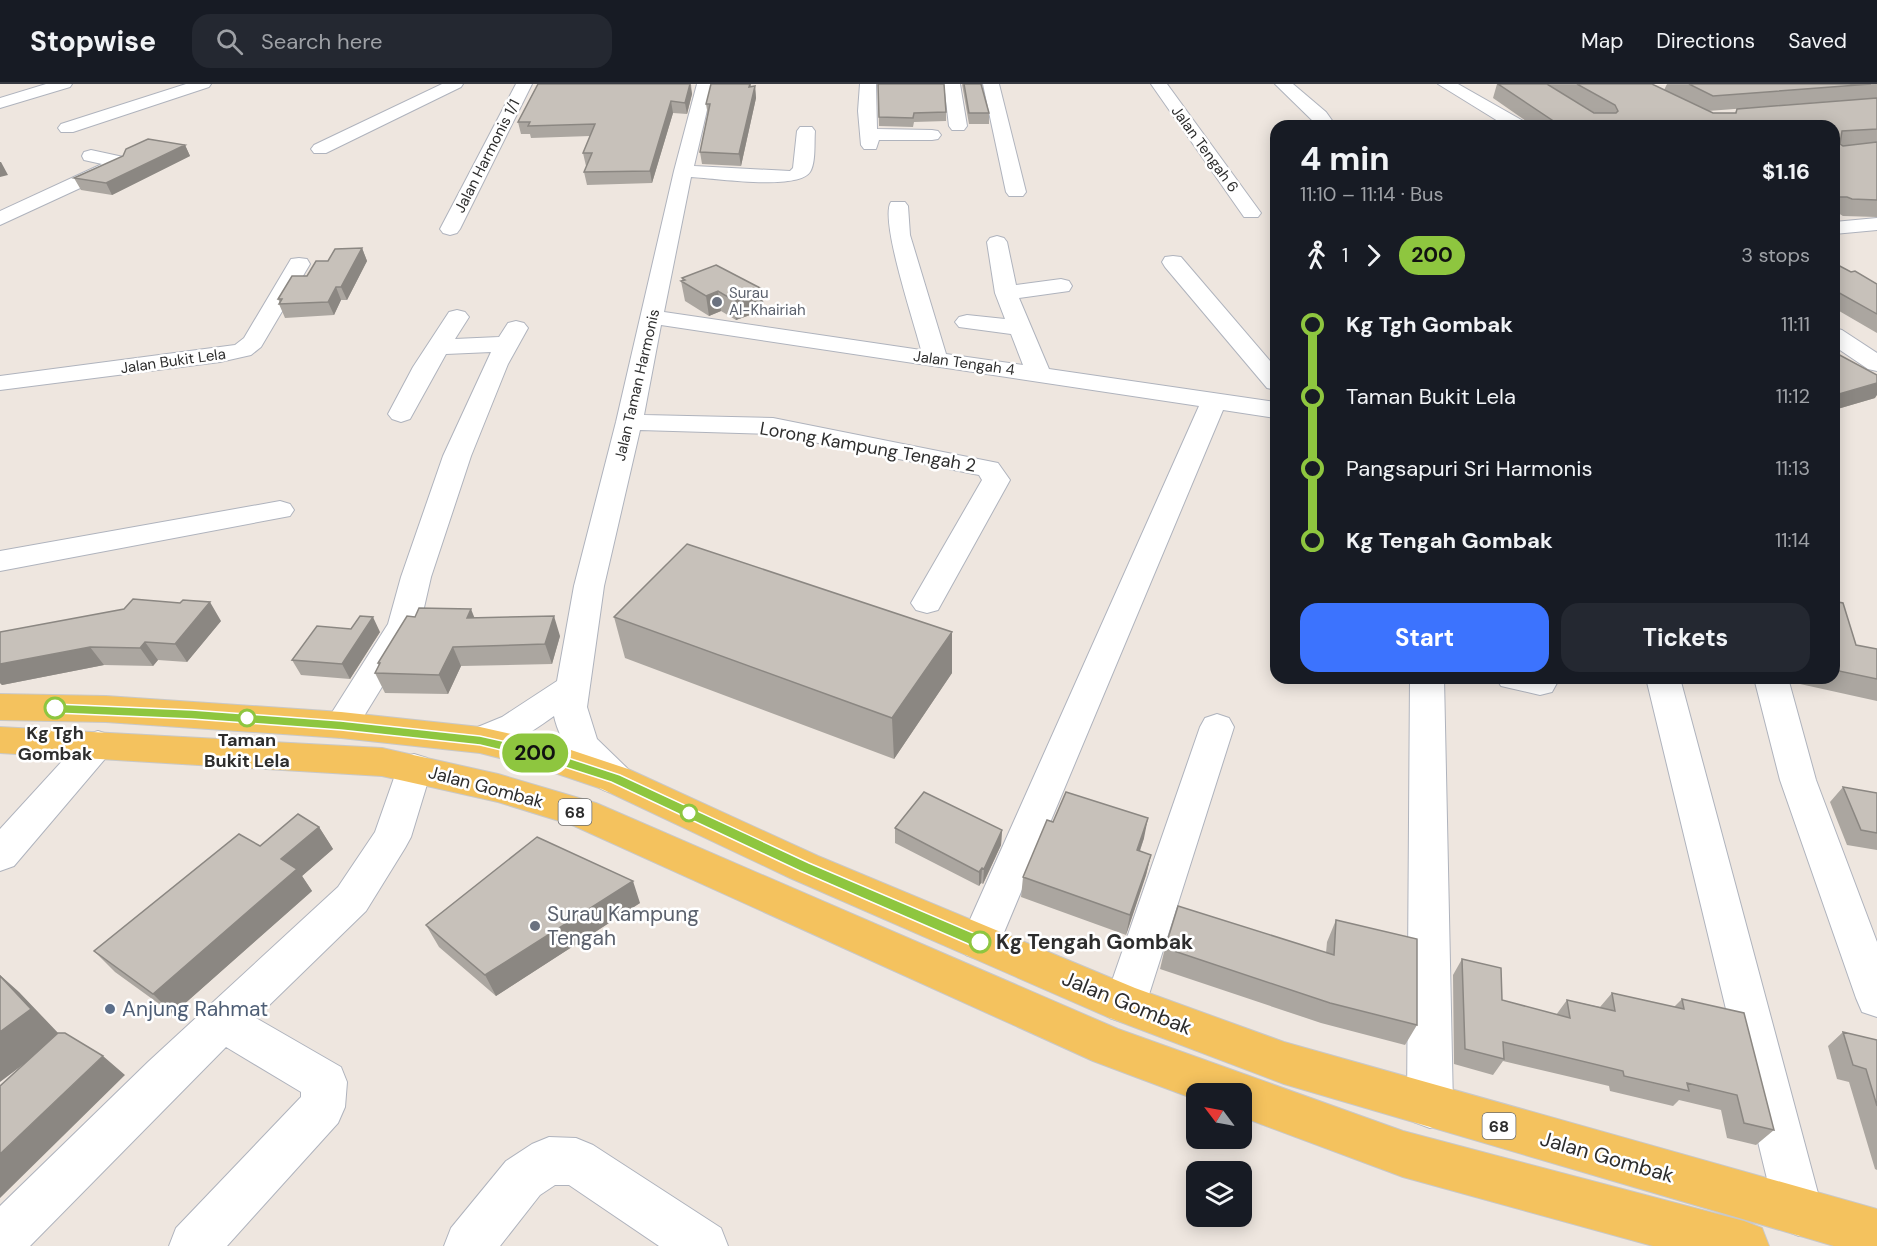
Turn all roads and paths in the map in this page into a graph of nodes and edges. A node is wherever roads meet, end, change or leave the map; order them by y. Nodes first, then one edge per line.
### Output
1 (64, 84) edge
2 (203, 84) edge
3 (455, 84) edge
4 (524, 84) edge
5 (705, 84) edge
6 (868, 84) edge
7 (952, 84) edge
8 (991, 84) edge
9 (1159, 84) edge
10 (1283, 84) edge
11 (1446, 84) edge
12 (0, 103) edge
13 (1323, 120) edge
14 (1509, 120) edge
15 (958, 126) dead end
16 (68, 128) dead end
17 (806, 131) dead end
18 (932, 135) dead end
19 (320, 149) dead end
20 (91, 156) dead end
21 (683, 171) junction
22 (1016, 192) dead end
23 (898, 206) dead end
24 (1251, 213) dead end
25 (0, 219) edge
26 (1877, 224) edge
27 (1840, 227) edge
28 (450, 229) dead end
29 (997, 242) dead end
30 (1173, 262) dead end
31 (299, 264) dead end
32 (1061, 286) dead end
33 (1006, 293) junction
34 (457, 317) dead end
35 (652, 317) junction
36 (967, 322) dead end
37 (1019, 328) junction
38 (1840, 339) edge
39 (437, 347) junction
40 (936, 359) junction
41 (1877, 364) edge
42 (1039, 375) junction
43 (1270, 376) edge
44 (0, 383) edge
45 (1214, 400) junction
46 (1270, 409) edge
47 (401, 414) dead end
48 (629, 422) junction
49 (280, 510) dead end
50 (0, 561) edge
51 (927, 603) dead end
52 (1427, 684) edge
53 (1665, 684) edge
54 (1773, 684) edge
55 (573, 687) junction
56 (0, 707) edge
57 (341, 725) junction
58 (1217, 727) dead end
59 (0, 740) edge
60 (480, 741) junction
61 (98, 744) junction
62 (414, 768) junction
63 (615, 778) junction
64 (0, 855) edge
65 (980, 942) junction
66 (1877, 998) edge
67 (1125, 1004) junction
68 (222, 1021) junction
69 (1210, 1083) edge
70 (1252, 1098) edge
71 (1430, 1106) junction
72 (1799, 1212) junction
73 (1877, 1234) edge
74 (0, 1241) edge
75 (194, 1246) edge
76 (469, 1246) edge
77 (703, 1246) edge
78 (1744, 1246) edge

1 - 12 street
2 - 16 street
3 - 19 street
4 - 28 street, Jalan Harmonis 1/1
5 - 21 street, Jalan Taman Harmonis
6 - 18 street
7 - 15 street
8 - 22 street
9 - 24 street, Jalan Tengah 6
10 - 13 street
11 - 14 street
17 - 21 street
20 - 25 street
21 - 35 street, Jalan Taman Harmonis
23 - 40 street
26 - 27 street
29 - 33 street
30 - 43 street
31 - 44 street, Jalan Bukit Lela
32 - 33 street
33 - 37 street
34 - 39 street
35 - 40 street, Jalan Tengah 4
35 - 48 street, Jalan Taman Harmonis
36 - 37 street
37 - 42 street
38 - 41 street
39 - 47 street
39 - 57 street
40 - 42 street, Jalan Tengah 4
42 - 45 street, Jalan Tengah 4
45 - 46 street, Jalan Tengah 4
45 - 65 street
48 - 51 street, Lorong Kampung Tengah 2
48 - 55 street, Jalan Taman Harmonis
49 - 50 street
52 - 71 street
53 - 72 street
54 - 66 street
55 - 60 street
55 - 63 street, Jalan Taman Harmonis
56 - 57 main road, Jalan Gombak / 68
57 - 60 main road, Jalan Gombak / 68
58 - 67 street
59 - 61 main road, Jalan Gombak / 68
60 - 63 main road, Jalan Gombak / 68
61 - 62 main road, Jalan Gombak / 68
61 - 64 street
62 - 68 street
62 - 69 main road, Jalan Gombak / 68
63 - 65 main road, Jalan Gombak / 68
65 - 67 main road, Jalan Gombak / 68
67 - 71 main road, Jalan Gombak / 68
68 - 74 street
68 - 75 street
70 - 78 main road, Jalan Gombak / 68
71 - 72 main road, Jalan Gombak / 68
72 - 73 main road, Jalan Gombak / 68
76 - 77 street

